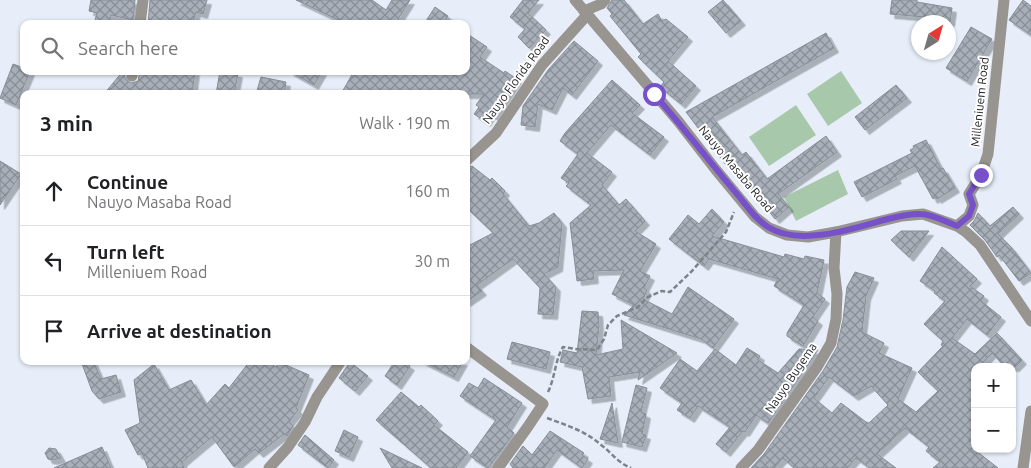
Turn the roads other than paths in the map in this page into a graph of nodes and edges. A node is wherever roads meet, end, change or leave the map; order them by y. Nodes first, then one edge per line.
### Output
1 (143, 0) edge
2 (575, 0) edge
3 (605, 0) edge
4 (1004, 0) edge
5 (586, 13) junction
6 (140, 20) edge
7 (470, 157) edge
8 (957, 226) junction
9 (836, 232) junction
10 (1031, 321) edge
11 (470, 350) edge
12 (338, 365) edge
13 (1031, 410) edge
14 (268, 468) edge
15 (498, 468) edge
16 (741, 468) edge
17 (1023, 468) edge

1 - 6 street
2 - 5 street, Nauyo Masaba Road
3 - 5 street
4 - 8 street, Milleniuem Road
5 - 7 street, Nauyo Florida Road
5 - 9 street, Nauyo Masaba Road
8 - 9 street, Nauyo Masaba Road
8 - 10 street, Nauyo Masaba Road
9 - 16 street, Nauyo Bugema
11 - 15 street
12 - 14 street
13 - 17 street

